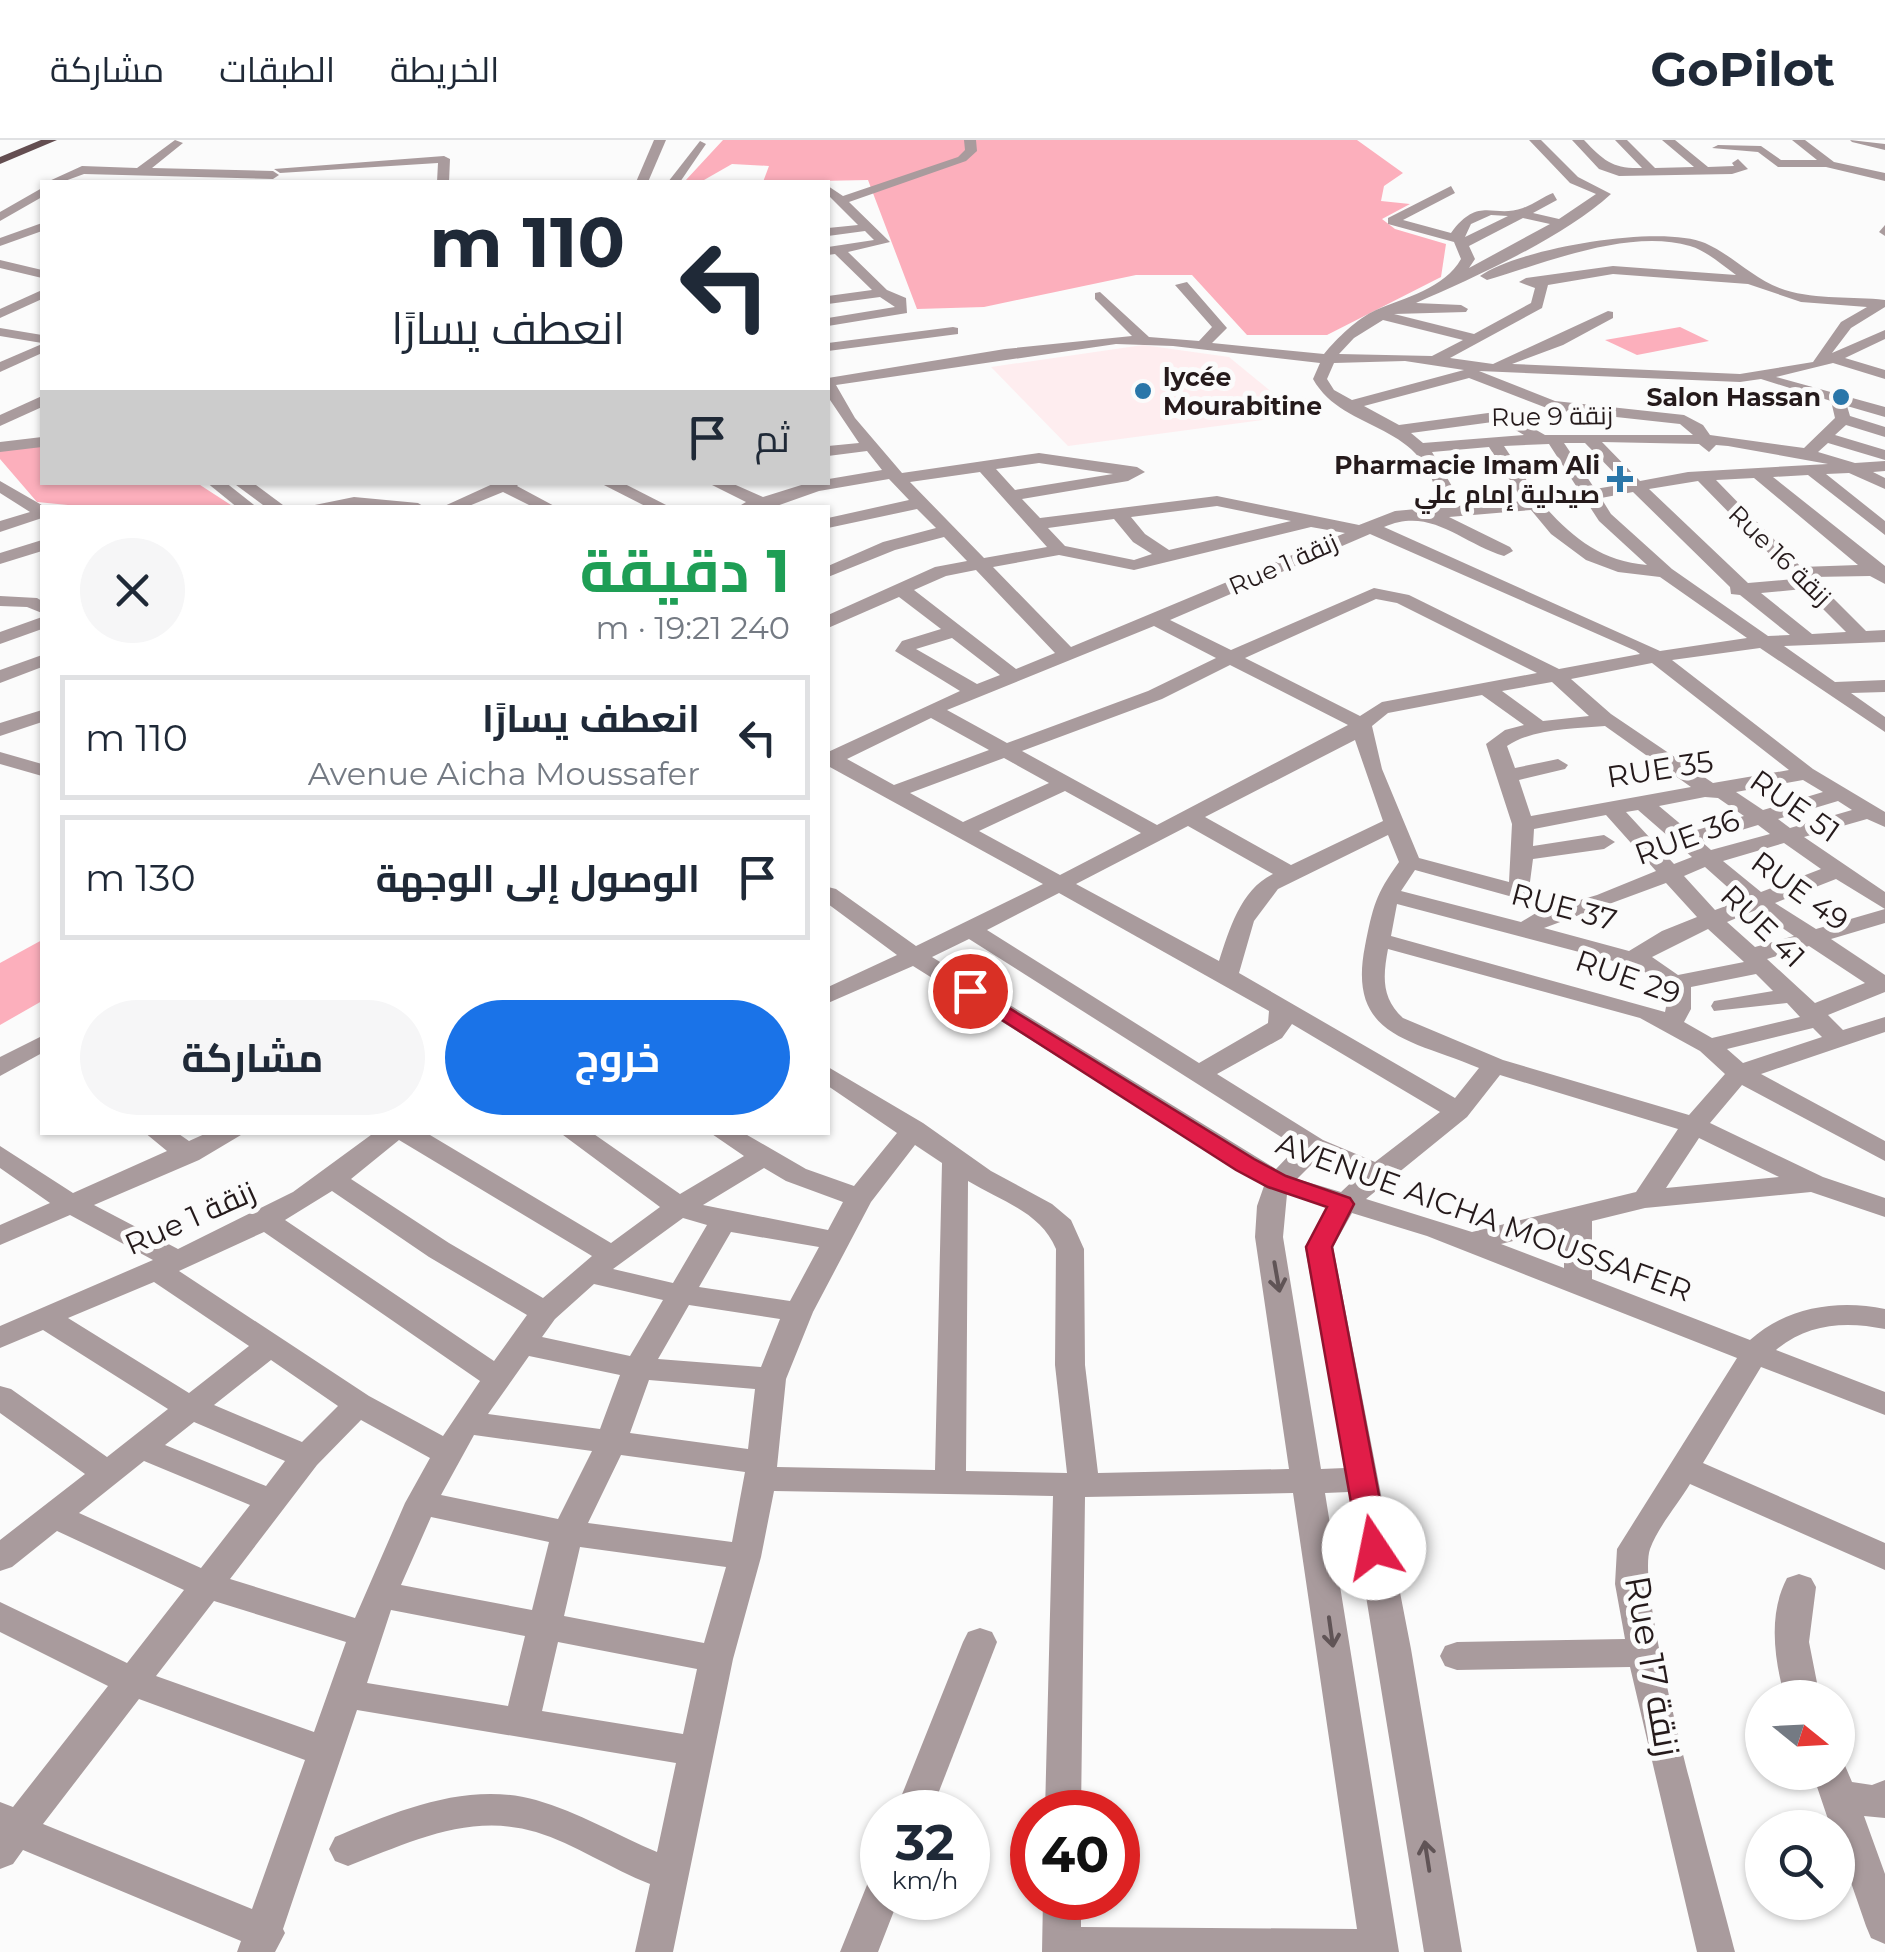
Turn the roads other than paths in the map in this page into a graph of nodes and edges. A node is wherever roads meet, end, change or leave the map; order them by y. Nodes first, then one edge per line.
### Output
1 (38, 140) edge
2 (51, 140) edge
3 (660, 140) edge
4 (970, 140) edge
5 (1535, 140) edge
6 (1578, 140) edge
7 (1621, 140) edge
8 (1668, 140) edge
9 (1798, 140) edge
10 (1856, 140) edge
11 (178, 143) dead end
12 (700, 144) dead end
13 (1714, 144) edge
14 (1885, 147) edge
15 (308, 148) dead end
16 (297, 157) junction
17 (0, 158) edge
18 (1738, 163) junction
19 (1778, 163) junction
20 (1827, 164) junction
21 (365, 170) junction
22 (140, 171) junction
23 (1706, 171) junction
24 (1654, 174) junction
25 (442, 176) edge
26 (270, 177) edge
27 (1885, 177) edge
28 (57, 180) edge
29 (130, 180) edge
30 (643, 180) edge
31 (675, 180) edge
32 (1452, 190) dead end
33 (830, 191) edge
34 (40, 193) edge
35 (1553, 197) dead end
36 (847, 205) junction
37 (830, 212) edge
38 (1518, 214) junction
39 (0, 217) edge
40 (1561, 223) junction
41 (870, 227) junction
42 (40, 228) edge
43 (830, 232) edge
44 (0, 242) edge
45 (1462, 242) junction
46 (832, 250) edge
47 (36, 254) dead end
48 (2, 265) edge
49 (40, 274) edge
50 (1462, 280) junction
51 (1752, 280) junction
52 (1534, 283) junction
53 (1182, 285) dead end
54 (882, 293) junction
55 (40, 295) edge
56 (1100, 296) dead end
57 (830, 300) edge
58 (1884, 302) edge
59 (1396, 307) junction
60 (1462, 309) dead end
61 (0, 314) edge
62 (1377, 314) junction
63 (1608, 315) dead end
64 (830, 322) edge
65 (954, 330) dead end
66 (0, 332) edge
67 (1884, 338) edge
68 (40, 339) edge
69 (1144, 340) junction
70 (1478, 340) junction
71 (1204, 346) junction
72 (830, 347) edge
73 (40, 349) edge
74 (1850, 349) junction
75 (1832, 358) junction
76 (1326, 360) junction
77 (1436, 360) junction
78 (1885, 360) edge
79 (1815, 366) junction
80 (0, 368) edge
81 (1490, 368) junction
82 (1470, 369) junction
83 (1790, 372) junction
84 (1885, 375) edge
85 (1759, 376) junction
86 (830, 383) edge
87 (830, 387) edge
88 (1508, 391) junction
89 (1837, 397) junction
90 (1885, 397) edge
91 (40, 401) edge
92 (1349, 405) junction
93 (1885, 412) edge
94 (40, 417) edge
95 (1842, 419) junction
96 (849, 420) junction
97 (0, 421) edge
98 (830, 424) edge
99 (1388, 428) junction
100 (1885, 432) edge
101 (1825, 437) junction
102 (1547, 438) junction
103 (1589, 438) junction
104 (1700, 440) junction
105 (1493, 441) junction
106 (40, 442) edge
107 (872, 446) junction
108 (1760, 446) junction
109 (0, 447) edge
110 (1422, 448) junction
111 (830, 451) edge
112 (1885, 455) edge
113 (1809, 461) junction
114 (1677, 462) junction
115 (983, 466) junction
116 (1885, 466) edge
117 (1860, 467) junction
118 (1785, 470) junction
119 (1748, 473) junction
120 (896, 476) junction
121 (1885, 484) edge
122 (218, 485) edge
123 (244, 485) edge
124 (382, 485) edge
125 (506, 485) edge
126 (510, 485) edge
127 (613, 485) edge
128 (724, 485) edge
129 (1636, 485) junction
130 (3, 491) edge
131 (1010, 496) junction
132 (1588, 496) junction
133 (920, 503) junction
134 (384, 504) junction
135 (246, 505) edge
136 (274, 505) edge
137 (365, 505) edge
138 (392, 505) edge
139 (456, 505) edge
140 (545, 505) edge
141 (657, 505) edge
142 (759, 505) edge
143 (1536, 505) junction
144 (40, 511) edge
145 (1448, 511) junction
146 (1427, 512) junction
147 (40, 513) edge
148 (1118, 513) junction
149 (1313, 521) junction
150 (830, 522) edge
151 (1037, 524) junction
152 (0, 527) edge
153 (1362, 528) junction
154 (1885, 530) edge
155 (946, 532) junction
156 (40, 546) edge
157 (1059, 550) junction
158 (1504, 551) dead end
159 (1166, 556) junction
160 (0, 559) edge
161 (981, 563) junction
162 (830, 571) edge
163 (1666, 572) junction
164 (1882, 573) edge
165 (1805, 577) junction
166 (1745, 588) junction
167 (901, 589) junction
168 (1702, 596) junction
169 (0, 601) edge
170 (40, 607) edge
171 (1152, 618) junction
172 (830, 621) edge
173 (40, 624) edge
174 (953, 632) junction
175 (1858, 634) junction
176 (1885, 636) edge
177 (0, 638) edge
178 (1806, 638) junction
179 (1759, 642) junction
180 (1066, 653) junction
181 (1656, 657) junction
182 (1234, 659) junction
183 (40, 663) edge
184 (0, 676) edge
185 (1013, 676) junction
186 (1557, 676) junction
187 (1885, 686) edge
188 (1830, 688) junction
189 (1486, 689) junction
190 (974, 691) junction
191 (932, 710) junction
192 (40, 717) edge
193 (1604, 719) junction
194 (1361, 724) junction
195 (1885, 726) edge
196 (1539, 728) junction
197 (0, 730) edge
198 (1001, 751) junction
199 (0, 758) edge
200 (830, 759) edge
201 (830, 759) edge
202 (1558, 764) dead end
203 (40, 769) edge
204 (1806, 772) junction
205 (1507, 776) junction
206 (1064, 784) junction
207 (896, 792) junction
208 (1716, 792) junction
209 (1840, 794) junction
210 (1641, 801) junction
211 (1610, 807) junction
212 (1757, 816) junction
213 (1188, 817) junction
214 (1878, 817) edge
215 (1396, 823) junction
216 (1523, 824) junction
217 (963, 830) junction
218 (1156, 833) junction
219 (1784, 836) junction
220 (1686, 840) junction
221 (1604, 842) dead end
222 (1524, 854) junction
223 (1708, 858) junction
224 (1410, 862) junction
225 (1288, 872) junction
226 (1836, 872) junction
227 (1670, 873) junction
228 (1061, 884) junction
229 (1387, 894) junction
230 (830, 895) edge
231 (1758, 901) junction
232 (1885, 902) edge
233 (1885, 916) edge
234 (1710, 918) junction
235 (1528, 928) junction
236 (970, 930) junction
237 (1380, 940) junction
238 (1811, 940) junction
239 (914, 956) junction
240 (1634, 958) junction
241 (1756, 961) junction
242 (1226, 976) junction
243 (1676, 983) junction
244 (1884, 983) edge
245 (830, 995) edge
246 (1791, 995) junction
247 (1723, 1006) dead end
248 (1281, 1010) junction
249 (1813, 1017) junction
250 (1671, 1023) junction
251 (1885, 1024) edge
252 (1839, 1039) junction
253 (1709, 1046) junction
254 (38, 1051) edge
255 (1494, 1065) junction
256 (0, 1068) edge
257 (1739, 1073) junction
258 (1197, 1074) junction
259 (830, 1075) edge
260 (1458, 1111) junction
261 (1694, 1125) junction
262 (914, 1130) junction
263 (162, 1135) edge
264 (226, 1135) edge
265 (389, 1135) edge
266 (410, 1135) edge
267 (576, 1135) edge
268 (727, 1135) edge
269 (1314, 1146) junction
270 (1885, 1152) edge
271 (190, 1154) junction
272 (0, 1156) edge
273 (762, 1157) junction
274 (955, 1159) junction
275 (1378, 1174) junction
276 (336, 1181) junction
277 (1277, 1182) junction
278 (1813, 1183) junction
279 (859, 1198) junction
280 (1645, 1199) junction
281 (71, 1204) junction
282 (1341, 1204) junction
283 (679, 1207) junction
284 (1885, 1208) edge
285 (1578, 1216) junction
286 (267, 1221) junction
287 (724, 1221) junction
288 (0, 1236) edge
289 (836, 1241) junction
290 (1470, 1242) junction
291 (166, 1265) junction
292 (600, 1265) junction
293 (1578, 1282) junction
294 (679, 1294) junction
295 (545, 1312) junction
296 (798, 1312) junction
297 (44, 1316) junction
298 (1885, 1319) edge
299 (0, 1338) edge
300 (524, 1344) junction
301 (270, 1345) junction
302 (1757, 1350) junction
303 (638, 1368) junction
304 (499, 1379) junction
305 (770, 1379) junction
306 (0, 1397) edge
307 (358, 1404) junction
308 (1885, 1404) edge
309 (189, 1407) junction
310 (466, 1422) junction
311 (610, 1445) junction
312 (140, 1447) junction
313 (448, 1453) junction
314 (306, 1457) junction
315 (1684, 1468) junction
316 (761, 1471) junction
317 (108, 1474) junction
318 (1309, 1480) junction
319 (1361, 1480) junction
320 (950, 1485) junction
321 (1076, 1485) junction
322 (274, 1502) junction
323 (421, 1503) junction
324 (54, 1516) junction
325 (567, 1534) junction
326 (5, 1547) edge
327 (744, 1557) junction
328 (1885, 1557) edge
329 (205, 1586) junction
330 (1799, 1587) dead end
331 (380, 1594) junction
332 (0, 1616) edge
333 (545, 1622) junction
334 (368, 1635) junction
335 (980, 1642) dead end
336 (1644, 1653) junction
337 (1457, 1656) dead end
338 (716, 1658) junction
339 (1799, 1680) edge
340 (133, 1682) junction
341 (346, 1694) junction
342 (521, 1724) junction
343 (695, 1751) junction
344 (326, 1752) junction
345 (923, 1790) edge
346 (1064, 1790) edge
347 (1836, 1790) edge
348 (1852, 1790) edge
349 (1884, 1801) edge
350 (6, 1833) edge
351 (348, 1848) dead end
352 (670, 1875) junction
353 (871, 1920) edge
354 (1062, 1920) edge
355 (1885, 1926) edge
356 (261, 1942) edge
357 (1061, 1948) edge
358 (1379, 1950) edge
359 (654, 1952) edge
360 (859, 1952) edge
361 (1443, 1952) edge
362 (1716, 1952) edge

1 - 17 main road
2 - 17 main road
3 - 30 street
4 - 36 street
5 - 40 street
6 - 24 street
7 - 24 street
8 - 23 street
9 - 20 street
10 - 14 street
11 - 22 street
12 - 31 street
13 - 18 street
13 - 19 street
15 - 16 street
16 - 21 street
16 - 26 street
18 - 19 street
18 - 23 street
19 - 20 street
20 - 27 street
21 - 25 street
21 - 26 street
21 - 26 street
22 - 26 street
22 - 28 street
22 - 29 street
23 - 24 street
32 - 45 street
33 - 36 street
34 - 39 street
35 - 38 street
36 - 37 street
36 - 41 street
38 - 40 street
38 - 45 street
40 - 50 street
41 - 43 street
41 - 46 street
42 - 44 street
45 - 50 street
46 - 54 street
47 - 48 street
48 - 49 street
50 - 51 street
50 - 52 street
50 - 59 street
51 - 52 street
51 - 58 street
52 - 70 street
53 - 71 street
54 - 57 street
54 - 64 street
55 - 61 street
56 - 69 street
58 - 79 street
59 - 60 street
59 - 62 street
62 - 70 street
62 - 76 street
63 - 81 street
65 - 72 street
66 - 68 street
67 - 74 street
69 - 71 street
69 - 86 street
70 - 77 street
71 - 76 street
73 - 80 street
74 - 75 street
74 - 78 street
75 - 79 street
75 - 84 street
76 - 77 street
76 - 92 street
77 - 82 street
79 - 83 street
81 - 82 street
81 - 85 street
82 - 88 street
82 - 92 street
83 - 85 street
83 - 90 street
85 - 89 street
87 - 96 street
88 - 99 street
88 - 104 street
89 - 93 street
89 - 95 street
91 - 97 street
92 - 99 street
94 - 97 street
95 - 100 street
95 - 101 street
96 - 98 street
96 - 107 street
99 - 102 street
99 - 110 street
101 - 112 street
101 - 113 street
102 - 103 street, Rue 9 زنقة
102 - 105 street, Rue 9 زنقة
102 - 132 street
103 - 114 street, Rue 9 زنقة
103 - 129 street
104 - 108 street, Rue 9 زنقة
104 - 114 street, Rue 9 زنقة
104 - 119 street
105 - 110 street, Rue 9 زنقة
105 - 143 street
106 - 109 street
107 - 111 street
107 - 120 street
108 - 113 street, Rue 9 زنقة
108 - 118 street
110 - 145 street
113 - 117 street, Rue 1 زنقة
113 - 118 street, Rue 1 زنقة
113 - 154 street
114 - 119 street, Rue 1 زنقة
114 - 129 street, Rue 1 زنقة
114 - 165 street, Rue 16 زنقة
115 - 120 street
115 - 131 street
115 - 131 street
116 - 117 street, Rue 1 زنقة
117 - 121 street
118 - 119 street, Rue 1 زنقة
119 - 164 street
120 - 133 street
120 - 142 street
122 - 135 street
123 - 136 street
124 - 134 street
125 - 139 street
126 - 140 street
127 - 141 street
128 - 142 street
129 - 132 street, Rue 1 زنقة
129 - 166 street
130 - 144 street
131 - 151 street
132 - 143 street, Rue 1 زنقة
132 - 163 street
133 - 150 street
133 - 155 street
134 - 137 street
134 - 138 street
143 - 145 street, Rue 1 زنقة
143 - 163 street
145 - 146 street, Rue 1 زنقة
146 - 153 street, Rue 1 زنقة
146 - 158 street
147 - 152 street
148 - 149 street
148 - 151 street
148 - 159 street
149 - 153 street
149 - 159 street
151 - 157 street
153 - 171 street, Rue 1 زنقة
153 - 181 street
155 - 161 street
155 - 162 street
156 - 160 street
157 - 159 street
157 - 161 street
161 - 167 street
161 - 180 street
163 - 168 street
164 - 165 street
165 - 166 street
165 - 175 street, Rue 16 زنقة
166 - 168 street
166 - 178 street
167 - 172 street
167 - 174 street
168 - 179 street
169 - 170 street
171 - 180 street, Rue 1 زنقة
171 - 182 street
173 - 177 street
174 - 185 street
174 - 190 street
175 - 176 street
175 - 178 street
178 - 179 street
179 - 181 street
179 - 188 street
180 - 185 street, Rue 1 زنقة
181 - 186 street
181 - 204 street
182 - 186 street, RUE 51
182 - 194 street
182 - 198 street, RUE 51
183 - 184 street
185 - 190 street, Rue 1 زنقة
186 - 189 street
186 - 193 street, RUE 51
187 - 188 street
188 - 195 street
189 - 194 street
189 - 196 street
190 - 191 street, Rue 1 زنقة
191 - 198 street
191 - 200 street, Rue 1 زنقة
192 - 197 street
193 - 196 street
193 - 208 street, RUE 51
194 - 213 street
194 - 215 street
196 - 205 street
198 - 206 street
198 - 207 street, RUE 51
199 - 203 street
201 - 207 street
202 - 205 street
204 - 208 street, RUE 35
204 - 209 street
205 - 216 street
206 - 217 street
206 - 218 street
207 - 217 street
208 - 210 street, RUE 35
208 - 212 street, RUE 51
209 - 212 street
209 - 214 street
210 - 211 street, RUE 35
210 - 220 street, RUE 49
211 - 216 street, RUE 35
211 - 227 street, RUE 41
212 - 219 street, RUE 51
212 - 220 street
213 - 218 street
213 - 225 street
214 - 219 street, RUE 36
215 - 224 street
215 - 225 street
216 - 222 street
217 - 228 street
218 - 228 street
219 - 223 street, RUE 36
219 - 226 street, RUE 51
220 - 223 street, RUE 49
221 - 222 street
222 - 224 street
223 - 227 street, RUE 36
223 - 231 street, RUE 49
224 - 229 street
225 - 242 street
226 - 231 street
226 - 232 street, RUE 51
227 - 234 street, RUE 41
227 - 235 street, RUE 36
228 - 236 street
228 - 242 street
229 - 235 street, RUE 37
229 - 237 street
230 - 239 street, AVENUE AICHA MOUSSAFER
231 - 234 street
231 - 238 street, RUE 49
233 - 238 street
234 - 240 street
234 - 241 street, RUE 41
235 - 240 street, RUE 37
236 - 239 street
236 - 258 street
237 - 250 street, RUE 29
237 - 255 street
238 - 241 street
238 - 244 street, RUE 49
239 - 245 street
239 - 277 street, AVENUE AICHA MOUSSAFER
240 - 243 street, RUE 37
241 - 243 street
241 - 246 street, RUE 41
242 - 248 street
243 - 250 street
244 - 249 street
246 - 247 street
246 - 249 street, RUE 41
248 - 258 street
248 - 260 street
249 - 252 street, RUE 41
249 - 253 street
250 - 253 street, RUE 29
251 - 252 street
252 - 257 street
253 - 257 street, RUE 29
254 - 256 street
255 - 260 street
255 - 261 street
257 - 261 street
257 - 270 street, RUE 29
258 - 269 street
259 - 262 street
260 - 275 street
261 - 278 street
261 - 280 street
262 - 274 street
262 - 279 street
263 - 271 street
264 - 271 street
265 - 276 street, Rue 1 زنقة
266 - 292 street
267 - 283 street
268 - 273 street
269 - 275 street
269 - 277 street
271 - 281 street
272 - 281 street
273 - 279 street
273 - 283 street
274 - 320 street
274 - 321 street
275 - 282 street
276 - 286 street, Rue 1 زنقة
276 - 295 street
277 - 282 street, AVENUE AICHA MOUSSAFER
277 -> 318 street
278 - 280 street
278 - 284 street
279 - 289 street
280 - 285 street
281 - 288 street
281 - 291 street
282 - 290 street, AVENUE AICHA MOUSSAFER
282 - 319 street
283 - 287 street
283 - 292 street
285 - 290 street
285 - 293 street
286 - 291 street, Rue 1 زنقة
286 - 304 street
287 - 289 street
287 - 294 street
289 - 296 street
290 - 293 street, AVENUE AICHA MOUSSAFER
291 - 297 street, Rue 1 زنقة
291 - 301 street
292 - 294 street
292 - 295 street
293 - 302 street, AVENUE AICHA MOUSSAFER
294 - 296 street
294 - 303 street
295 - 300 street
296 - 305 street
297 - 299 street, Rue 1 زنقة
297 - 309 street
298 - 302 street
300 - 303 street
300 - 304 street
301 - 307 street
301 - 309 street
302 - 308 street, AVENUE AICHA MOUSSAFER
302 - 315 street, Rue 17 زنقة
303 - 305 street
303 - 311 street
304 - 310 street
305 - 316 street
306 - 317 street
307 - 313 street
307 - 314 street
309 - 312 street
309 - 314 street
310 - 311 street
310 - 313 street
311 - 316 street
311 - 325 street
312 - 317 street
312 - 322 street
313 - 323 street
314 - 322 street
315 - 328 street
315 - 336 street, Rue 17 زنقة
316 - 320 street
316 - 327 street
317 - 324 street
318 - 319 street
318 - 321 street
318 -> 358 street
361 -> 319 street
320 - 321 street
321 - 346 street
322 - 329 street
323 - 325 street
323 - 331 street
324 - 326 street
324 - 329 street
325 - 327 street
325 - 333 street
327 - 338 street
329 - 334 street
329 - 340 street
330 - 339 street
331 - 333 street
331 - 334 street
332 - 340 street
333 - 338 street
333 - 342 street
334 - 341 street
335 - 345 street
336 - 337 street
336 - 362 street, Rue 17 زنقة
338 - 343 street
340 - 344 street
340 - 350 street
341 - 342 street
341 - 344 street
342 - 343 street
343 - 352 street
344 - 356 street
347 - 355 street
348 - 349 street
350 - 356 street
351 - 352 street
352 - 359 street
353 - 360 street
354 - 357 street
357 - 358 street

